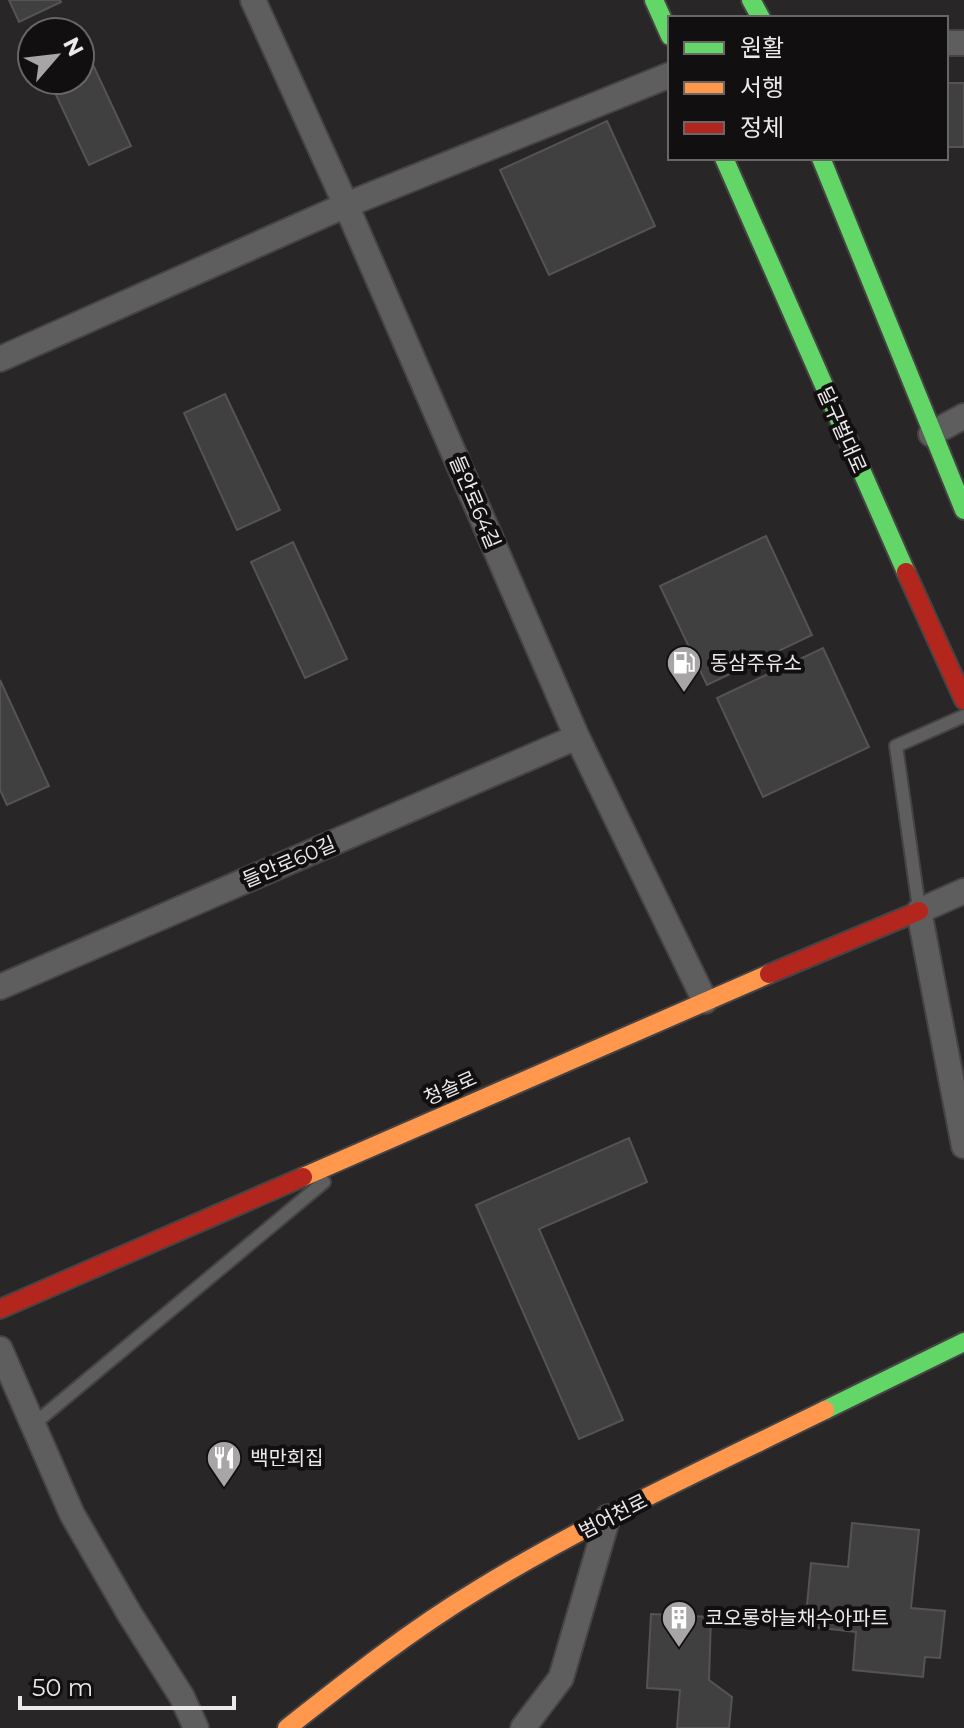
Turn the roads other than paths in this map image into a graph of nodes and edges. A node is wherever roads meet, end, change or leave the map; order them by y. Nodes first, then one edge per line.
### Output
1 (253, 0) edge
2 (654, 0) edge
3 (668, 32) edge
4 (668, 76) edge
5 (725, 160) edge
6 (822, 160) edge
7 (346, 205) junction
8 (0, 359) edge
9 (964, 416) edge
10 (931, 434) junction
11 (964, 510) edge
12 (964, 700) edge
13 (964, 716) edge
14 (577, 737) junction
15 (964, 891) edge
16 (919, 911) junction
17 (0, 987) edge
18 (705, 1001) junction
19 (964, 1146) edge
20 (360, 1151) junction
21 (0, 1309) edge
22 (964, 1342) edge
23 (0, 1349) edge
24 (34, 1424) junction
25 (608, 1517) junction
26 (196, 1728) edge
27 (287, 1728) edge
28 (523, 1728) edge

1 - 7 street, 들안로64길
2 - 3 main road
4 - 7 street
5 - 12 main road, 달구벌대로
6 - 10 main road
7 - 8 street
7 - 14 street, 들안로64길
9 - 10 street
10 - 11 main road
13 - 16 lane
14 - 17 street, 들안로60길
14 - 18 street, 들안로64길
15 - 16 street
16 - 18 main road, 청솔로
16 - 19 street
18 - 20 main road, 청솔로
20 - 21 main road, 청솔로
20 - 24 lane
22 - 25 main road, 범어천로
23 - 24 street
24 - 26 street
25 - 27 main road, 범어천로
25 - 28 street

